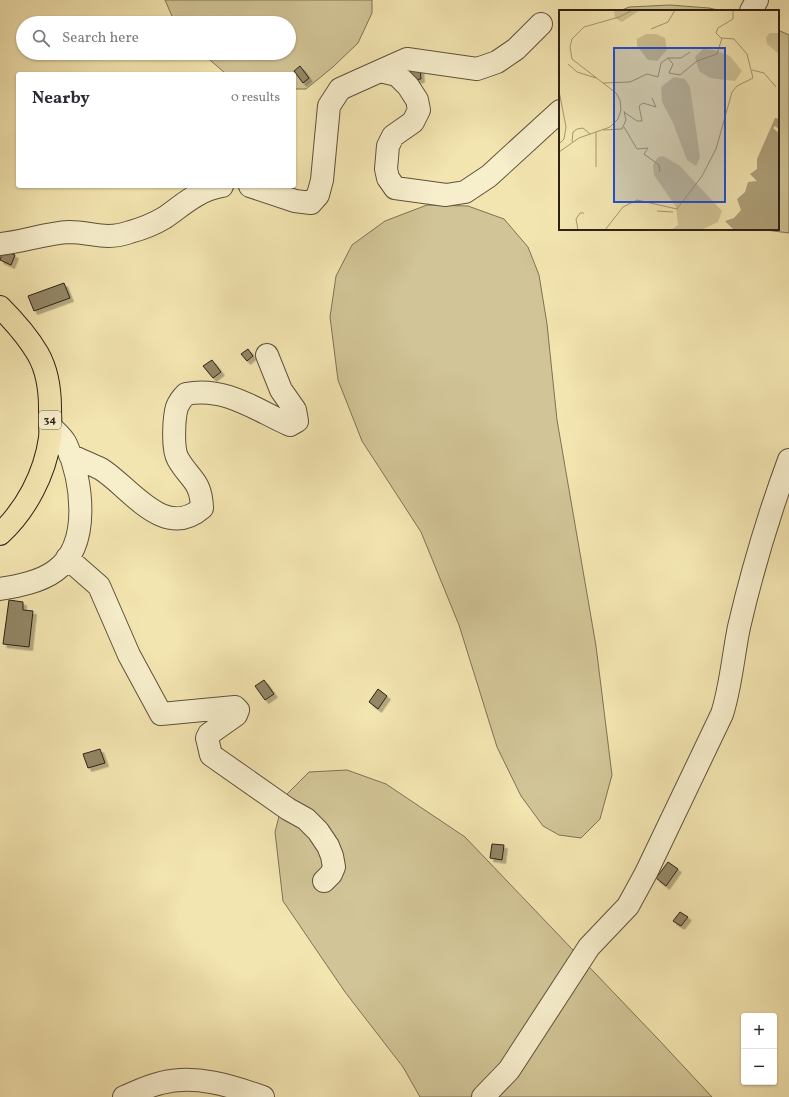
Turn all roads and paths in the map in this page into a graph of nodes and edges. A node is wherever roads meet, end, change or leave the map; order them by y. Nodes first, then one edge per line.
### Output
1 (757, 0) edge
2 (752, 10) edge
3 (541, 24) dead end
4 (380, 71) junction
5 (559, 112) edge
6 (212, 188) edge
7 (256, 188) edge
8 (0, 244) edge
9 (0, 307) edge
10 (267, 355) dead end
11 (50, 426) junction
12 (70, 455) junction
13 (789, 460) edge
14 (0, 534) edge
15 (67, 558) junction
16 (0, 589) edge
17 (324, 881) dead end
18 (124, 1097) edge
19 (263, 1097) edge
20 (484, 1097) edge

1 - 2 street
3 - 4 street
4 - 5 street
4 - 7 street
6 - 8 street
9 - 11 main road, 34
10 - 12 street
11 - 12 street
11 - 14 main road, 34
12 - 15 street
13 - 20 street
15 - 16 street
15 - 17 street
18 - 19 street

